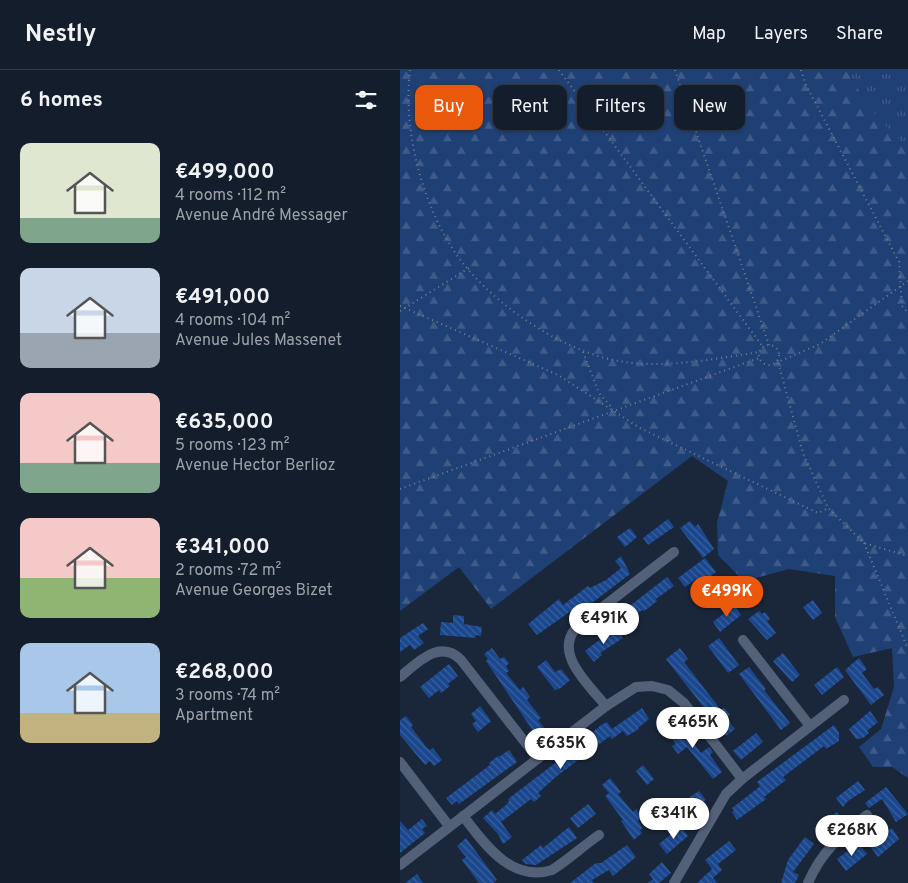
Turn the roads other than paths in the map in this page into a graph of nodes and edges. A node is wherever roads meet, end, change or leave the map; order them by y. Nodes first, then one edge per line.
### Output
1 (674, 552) dead end
2 (743, 640) dead end
3 (400, 677) edge
4 (844, 700) dead end
5 (606, 706) junction
6 (810, 726) junction
7 (538, 759) junction
8 (400, 762) edge
9 (742, 779) junction
10 (867, 815) dead end
11 (463, 816) junction
12 (449, 826) junction
13 (599, 835) dead end
14 (400, 864) edge
15 (674, 883) edge
16 (808, 883) edge

1 - 5 street
2 - 6 street
3 - 7 street
4 - 6 street
5 - 7 street
5 - 9 street
6 - 9 street
7 - 11 street
8 - 12 street
9 - 15 street
10 - 16 street
11 - 12 street
11 - 13 street
12 - 14 street

